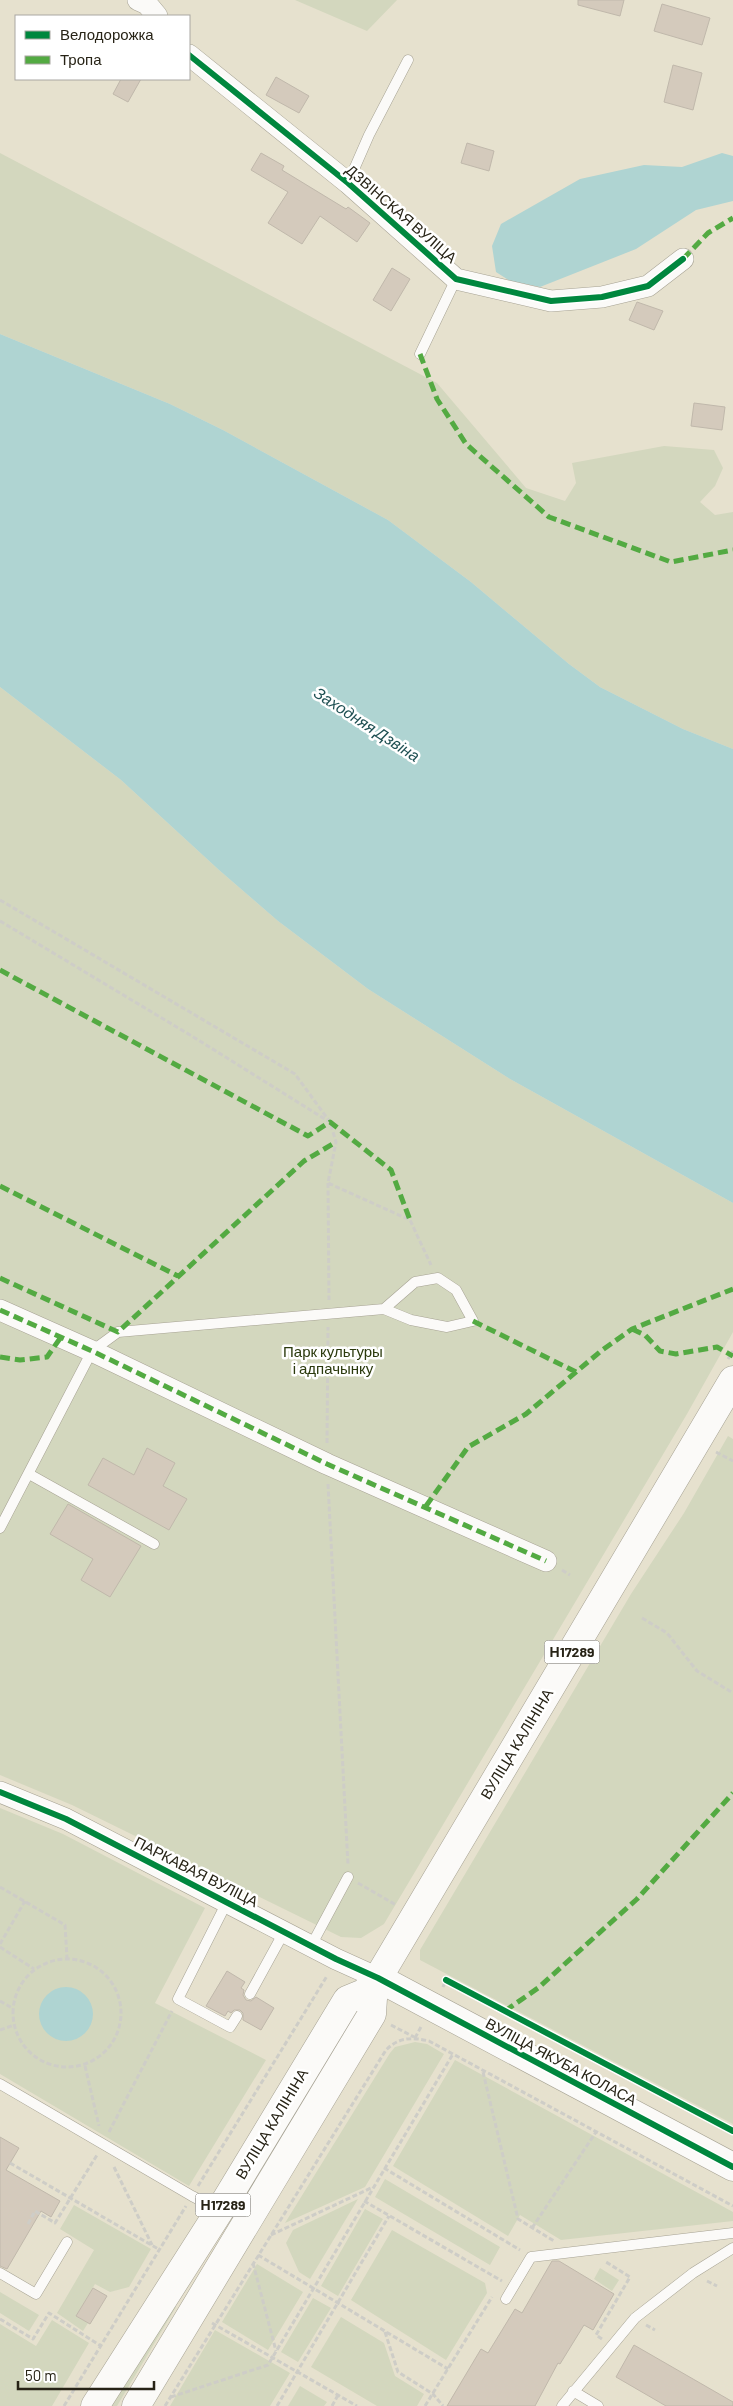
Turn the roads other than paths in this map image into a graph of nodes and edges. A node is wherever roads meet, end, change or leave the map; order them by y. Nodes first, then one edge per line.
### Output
1 (190, 56) edge
2 (408, 60) dead end
3 (348, 183) junction
4 (683, 259) dead end
5 (456, 279) junction
6 (420, 354) dead end
7 (384, 1309) junction
8 (0, 1310) edge
9 (92, 1351) junction
10 (731, 1384) edge
11 (29, 1474) junction
12 (0, 1528) edge
13 (154, 1544) dead end
14 (546, 1561) dead end
15 (0, 1792) edge
16 (348, 1877) dead end
17 (227, 1902) junction
18 (284, 1932) junction
19 (311, 1946) junction
20 (378, 1978) junction
21 (250, 1994) dead end
22 (237, 2016) dead end
23 (0, 2084) edge
24 (733, 2167) edge
25 (220, 2210) junction
26 (733, 2233) edge
27 (67, 2242) dead end
28 (733, 2248) edge
29 (0, 2273) edge
30 (506, 2299) dead end
31 (573, 2391) junction
32 (95, 2406) edge
33 (136, 2406) edge
34 (562, 2406) edge
35 (598, 2406) edge

1 - 3 street, ДЗВІНСКАЯ ВУЛІЦА
2 - 3 lane, ДЗВІНСКАЯ ВУЛІЦА
3 - 5 street, ДЗВІНСКАЯ ВУЛІЦА
4 - 5 street, ДЗВІНСКАЯ ВУЛІЦА
5 - 6 lane
7 - 7 lane
7 - 9 lane
8 - 9 street
9 - 11 lane
9 - 14 street
10 - 20 main road, ВУЛІЦА КАЛІНІНА / Н17289
11 - 12 lane
11 - 13 lane
15 - 17 street, ПАРКАВАЯ ВУЛІЦА
16 - 19 lane
17 - 18 street, ПАРКАВАЯ ВУЛІЦА
17 - 22 lane
18 - 19 street, ПАРКАВАЯ ВУЛІЦА
18 - 21 lane
19 - 20 street, ПАРКАВАЯ ВУЛІЦА
20 - 24 main road, ВУЛІЦА ЯКУБА КОЛАСА
20 - 25 main road, ВУЛІЦА КАЛІНІНА / Н17289
20 - 33 main road, ВУЛІЦА КАЛІНІНА / Н17289
23 - 25 lane
25 - 32 main road, ВУЛІЦА КАЛІНІНА / Н17289
26 - 30 lane
27 - 29 lane
28 - 31 lane
31 - 34 lane
31 - 35 lane

